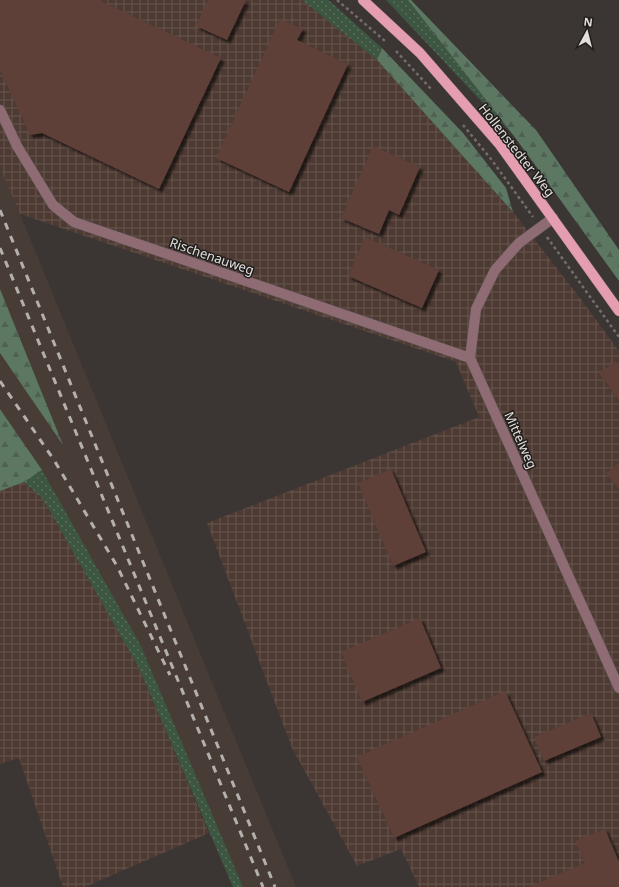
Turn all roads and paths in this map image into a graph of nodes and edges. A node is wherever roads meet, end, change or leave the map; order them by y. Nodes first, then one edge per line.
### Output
1 (337, 0) edge
2 (363, 0) edge
3 (387, 42) dead end
4 (392, 47) dead end
5 (434, 92) dead end
6 (0, 110) edge
7 (459, 120) dead end
8 (553, 218) junction
9 (540, 227) junction
10 (619, 311) edge
11 (619, 337) edge
12 (470, 358) junction
13 (619, 688) edge

1 - 3 path
2 - 8 main road, Hollenstedter Weg
4 - 5 path
6 - 12 street, Rischenauweg
7 - 9 path
8 - 9 street
8 - 10 main road, Hollenstedter Weg
9 - 11 path
9 - 12 street
12 - 13 street, Mittelweg

